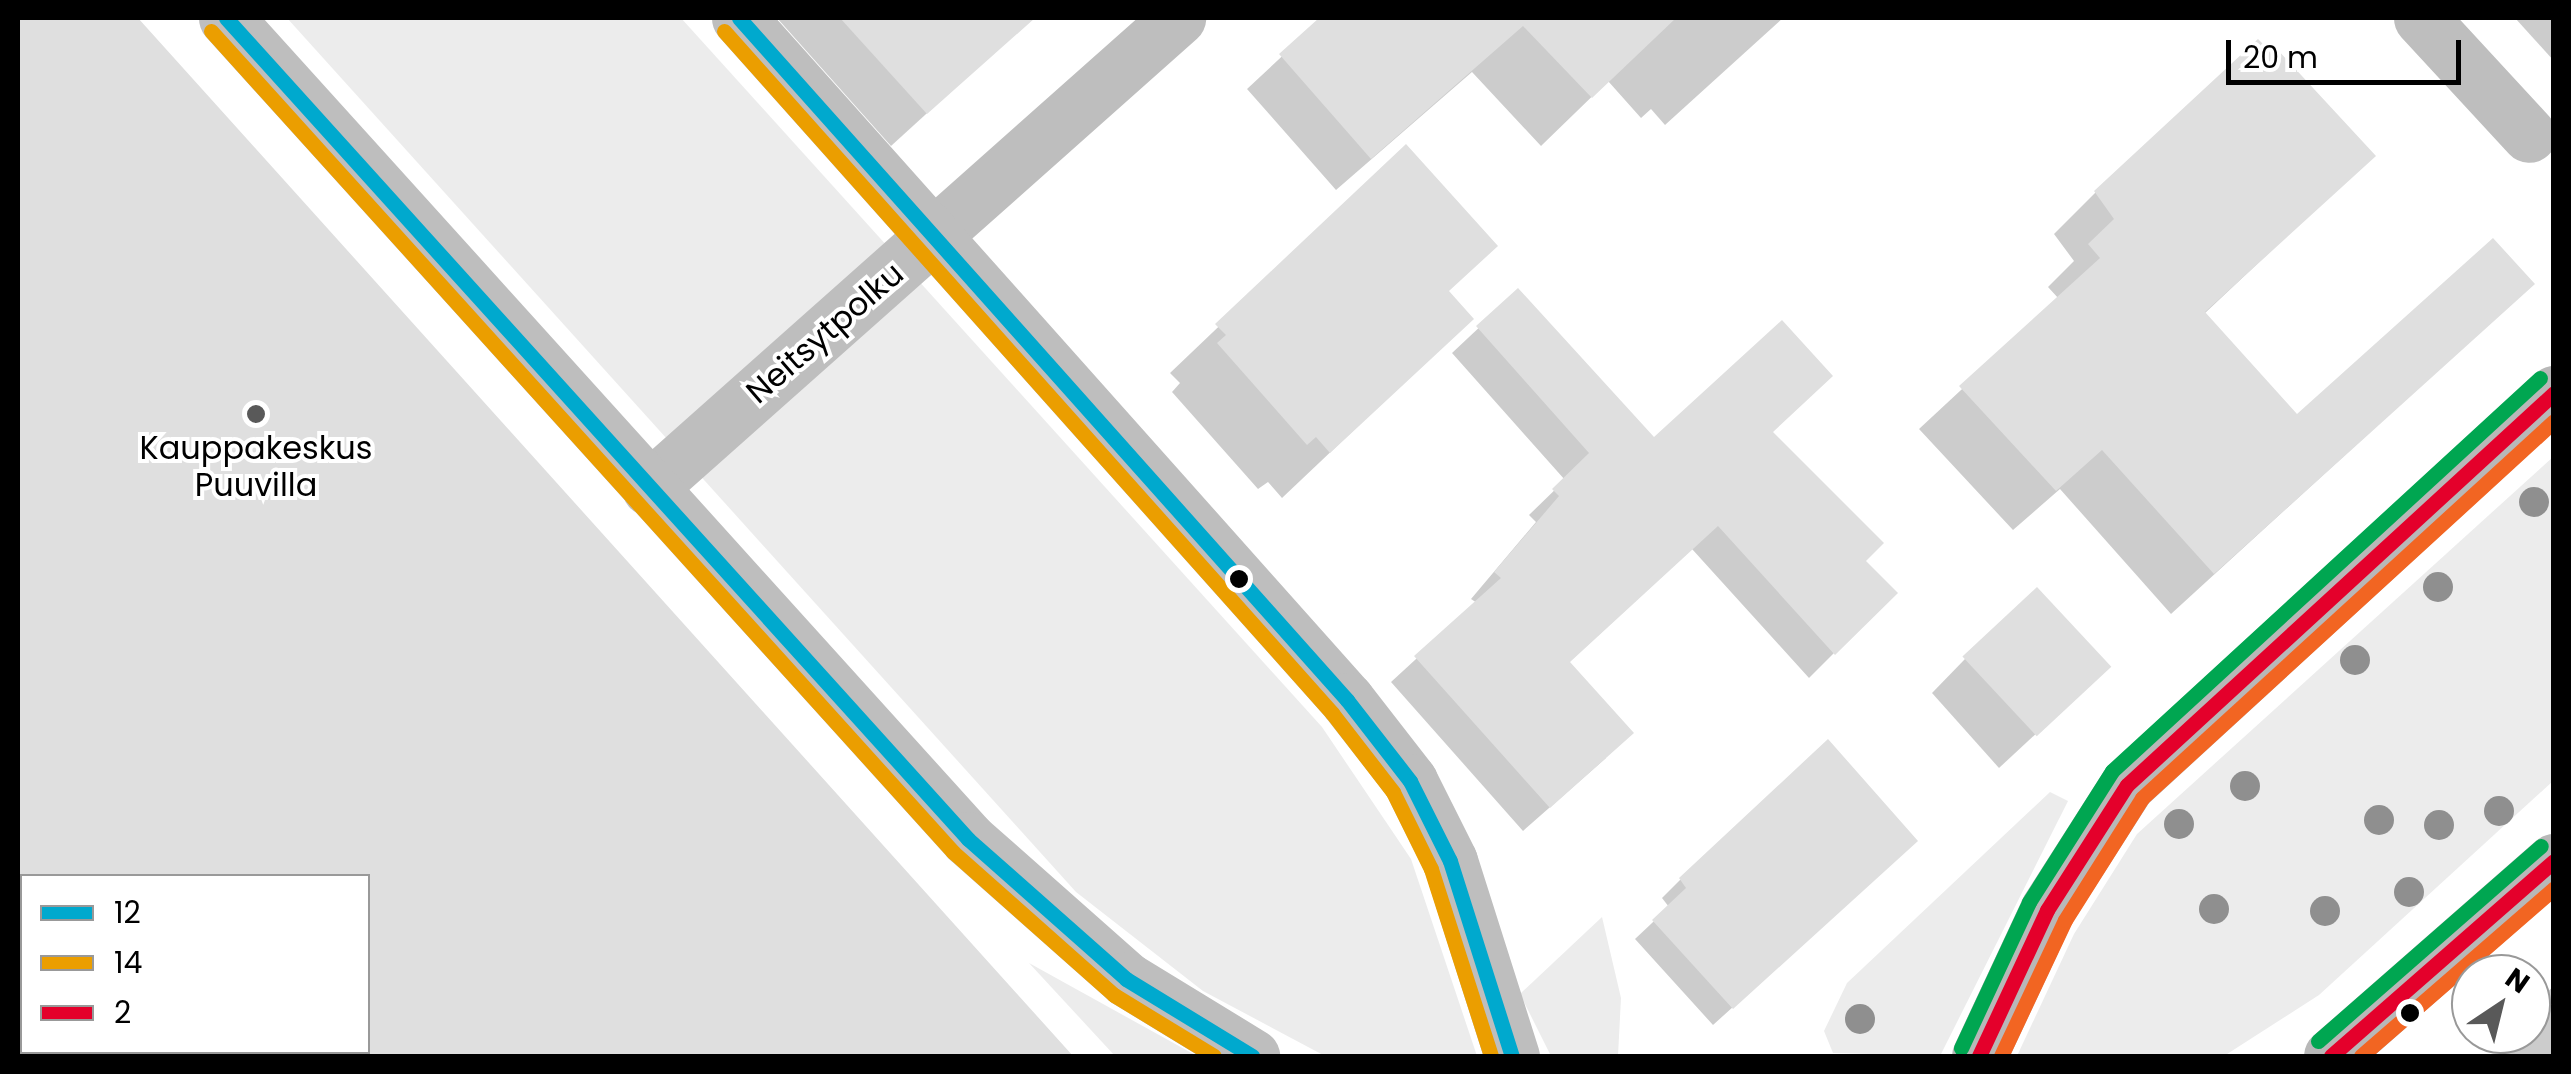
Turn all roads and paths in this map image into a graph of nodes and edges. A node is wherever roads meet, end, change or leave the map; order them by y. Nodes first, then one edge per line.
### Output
1 (226, 18) edge
2 (739, 18) edge
3 (1178, 18) edge
4 (2422, 18) edge
5 (2529, 136) dead end
6 (934, 237) junction
7 (2554, 393) edge
8 (649, 488) junction
9 (2554, 860) edge
10 (1252, 1056) edge
11 (1512, 1056) edge
12 (1978, 1056) edge
13 (2331, 1056) edge

1 - 8 street
2 - 6 street
3 - 6 street, Neitsytpolku
4 - 5 street
6 - 8 street, Neitsytpolku
6 - 11 street
7 - 12 main road
8 - 10 street
9 - 13 main road

